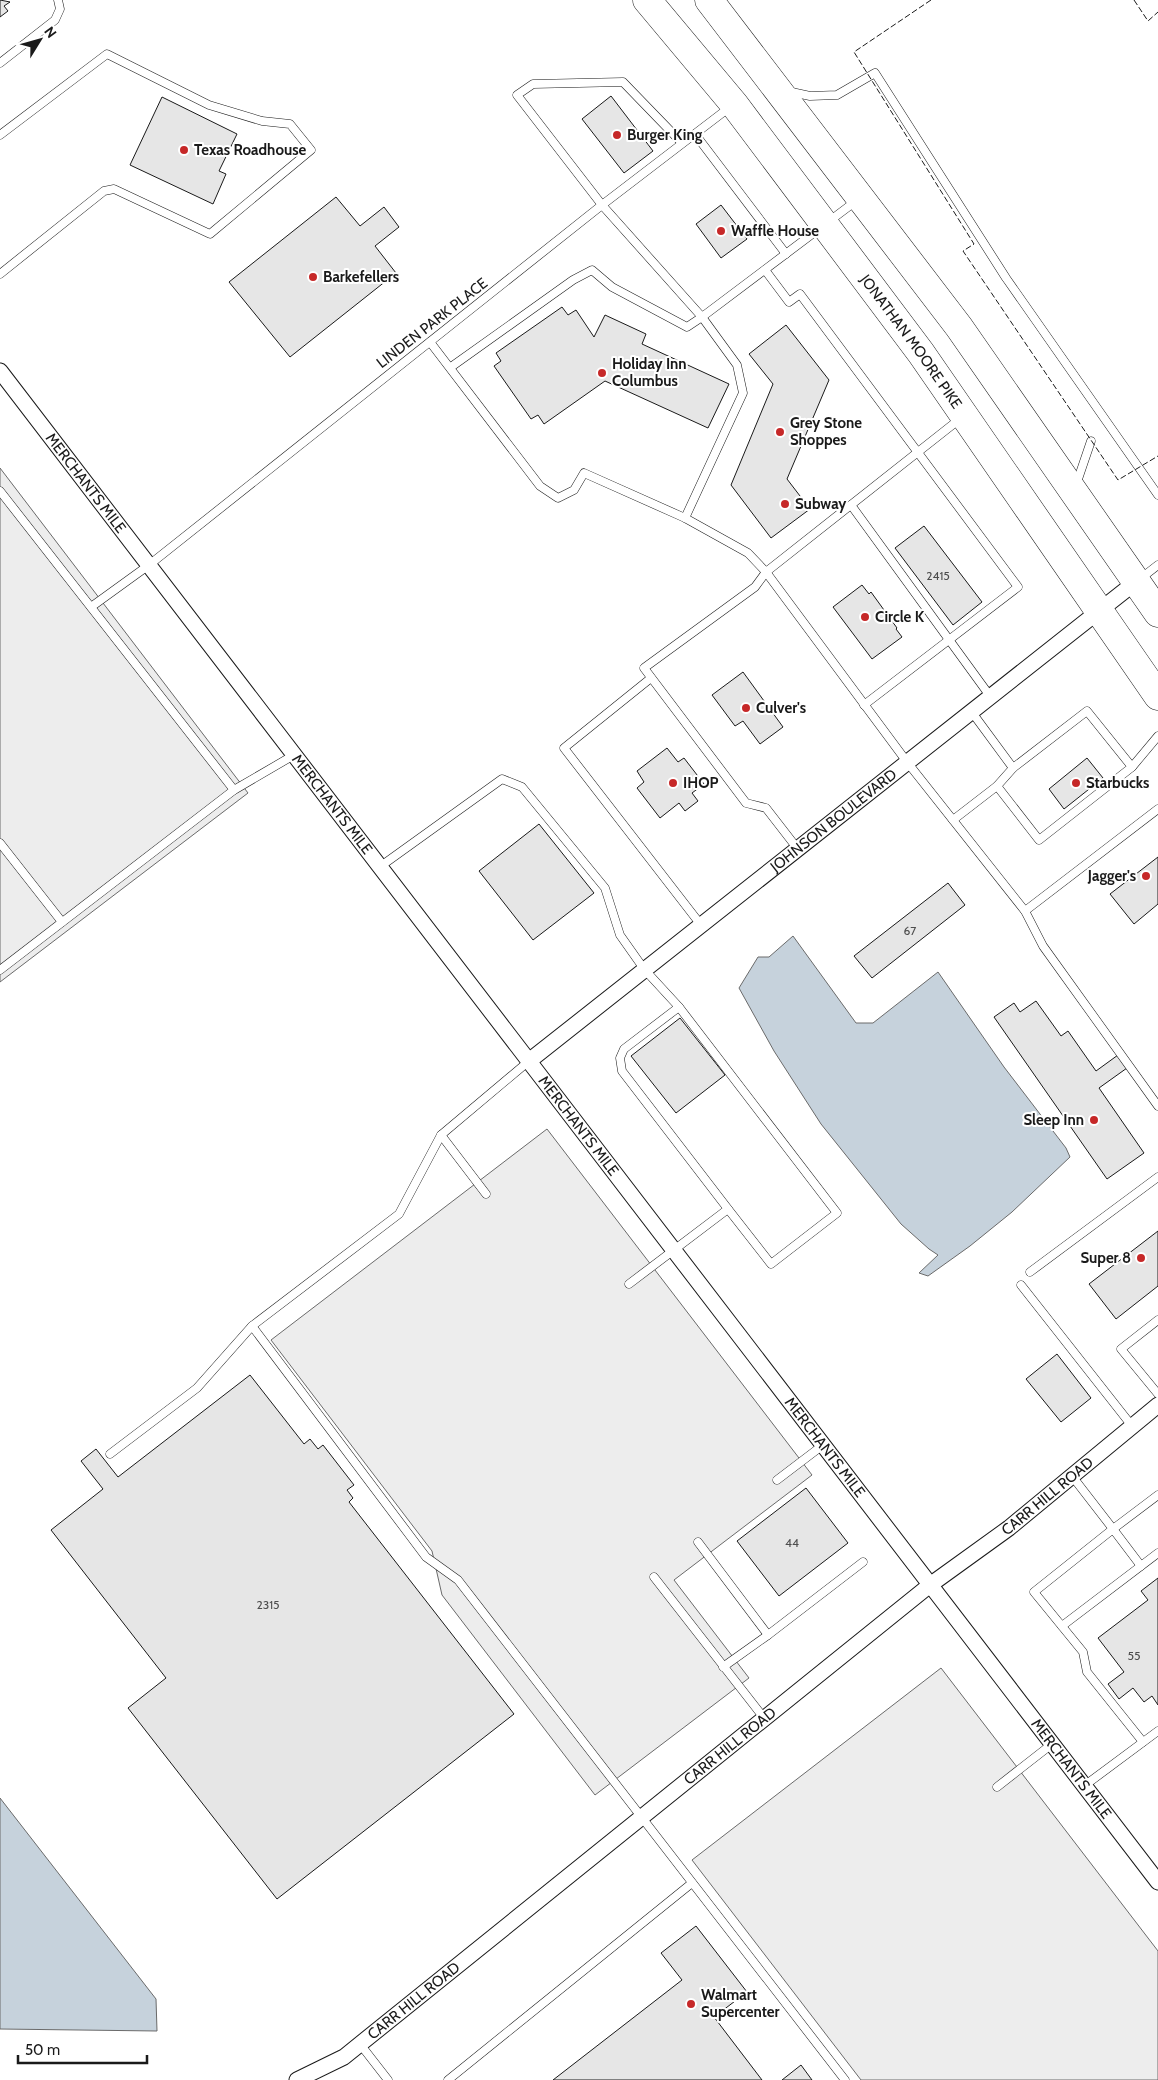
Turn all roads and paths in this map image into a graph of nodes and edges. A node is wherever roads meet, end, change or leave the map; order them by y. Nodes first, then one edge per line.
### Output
1 (58, 0) edge
2 (647, 0) edge
3 (709, 0) edge
4 (0, 63) edge
5 (779, 90) junction
6 (734, 104) junction
7 (695, 134) junction
8 (0, 135) edge
9 (682, 143) junction
10 (860, 197) junction
11 (602, 205) junction
12 (825, 225) junction
13 (786, 254) junction
14 (765, 270) junction
15 (1, 271) edge
16 (702, 317) junction
17 (430, 342) junction
18 (450, 368) junction
19 (0, 370) edge
20 (964, 415) junction
21 (1091, 441) dead end
22 (918, 452) junction
23 (0, 491) edge
24 (1074, 492) junction
25 (1158, 495) edge
26 (852, 505) junction
27 (685, 518) junction
28 (149, 564) junction
29 (766, 572) junction
30 (1147, 573) edge
31 (90, 607) junction
32 (1100, 609) junction
33 (1158, 613) edge
34 (950, 638) junction
35 (652, 678) junction
36 (990, 696) junction
37 (1158, 696) edge
38 (864, 704) junction
39 (971, 711) junction
40 (1158, 736) edge
41 (294, 755) junction
42 (907, 762) junction
43 (1132, 767) junction
44 (1013, 768) junction
45 (997, 786) junction
46 (234, 790) junction
47 (1158, 809) edge
48 (953, 820) junction
49 (0, 843) edge
50 (798, 848) junction
51 (382, 866) junction
52 (1024, 911) junction
53 (62, 922) junction
54 (701, 925) junction
55 (644, 969) junction
56 (0, 970) edge
57 (679, 1007) junction
58 (528, 1061) junction
59 (1158, 1106) edge
60 (441, 1135) junction
61 (1158, 1177) edge
62 (486, 1194) dead end
63 (728, 1209) junction
64 (674, 1250) junction
65 (1030, 1272) dead end
66 (629, 1284) dead end
67 (1021, 1285) dead end
68 (1158, 1320) edge
69 (252, 1326) junction
70 (1158, 1394) edge
71 (1158, 1404) edge
72 (1132, 1426) junction
73 (823, 1445) junction
74 (110, 1454) dead end
75 (1072, 1476) junction
76 (777, 1480) dead end
77 (1158, 1494) edge
78 (1113, 1529) junction
79 (698, 1542) dead end
80 (1158, 1552) edge
81 (864, 1562) dead end
82 (1141, 1566) junction
83 (654, 1577) dead end
84 (930, 1585) junction
85 (1062, 1626) junction
86 (768, 1635) junction
87 (723, 1667) junction
88 (764, 1718) junction
89 (1158, 1731) edge
90 (1143, 1742) junction
91 (1052, 1744) junction
92 (1084, 1786) junction
93 (997, 1787) dead end
94 (641, 1817) junction
95 (1158, 1882) edge
96 (692, 1883) junction
97 (360, 2044) junction
98 (297, 2080) edge
99 (388, 2080) edge
100 (448, 2080) edge
101 (845, 2080) edge

1 - 4 lane
2 - 6 highway, JONATHAN MOORE PIKE
3 - 5 highway
5 - 10 highway
5 - 25 lane
6 - 7 lane, LINDEN PARK PLACE
6 - 12 highway, JONATHAN MOORE PIKE
7 - 9 lane, LINDEN PARK PLACE
7 - 13 lane
8 - 15 lane
9 - 11 lane, LINDEN PARK PLACE
9 - 11 lane
10 - 12 lane
10 - 24 highway
11 - 16 lane
11 - 17 lane, LINDEN PARK PLACE
12 - 13 lane
12 - 20 highway, JONATHAN MOORE PIKE
13 - 14 lane
14 - 16 lane
14 - 22 lane
16 - 18 lane
16 - 27 lane
17 - 18 lane
17 - 28 lane, LINDEN PARK PLACE
18 - 27 lane
19 - 28 street, MERCHANTS MILE
20 - 22 lane
20 - 32 highway, JONATHAN MOORE PIKE
21 - 24 lane
22 - 26 lane
22 - 34 lane
23 - 31 lane
24 - 30 highway
26 - 29 lane
26 - 34 lane
27 - 29 lane
28 - 31 lane, LINDEN PARK PLACE
28 - 41 street, MERCHANTS MILE
29 - 35 lane
29 - 38 lane
30 - 32 street, JOHNSON BOULEVARD
30 - 33 highway
31 - 46 lane
32 - 36 street, JOHNSON BOULEVARD
32 - 37 highway, JONATHAN MOORE PIKE
34 - 36 lane
34 - 38 lane
35 - 50 lane
35 - 54 lane
36 - 39 street, JOHNSON BOULEVARD
38 - 42 lane
39 - 42 street, JOHNSON BOULEVARD
39 - 44 lane
40 - 43 lane
41 - 46 lane
41 - 51 street, MERCHANTS MILE
42 - 48 lane
42 - 50 street, JOHNSON BOULEVARD
43 - 44 lane
43 - 45 lane
44 - 45 lane
45 - 48 lane
46 - 53 lane
47 - 52 lane
48 - 52 lane
49 - 53 lane
50 - 54 street, JOHNSON BOULEVARD
51 - 55 lane
51 - 58 street, MERCHANTS MILE
52 - 59 lane
53 - 56 lane
54 - 55 street, JOHNSON BOULEVARD
55 - 57 lane
55 - 58 street, JOHNSON BOULEVARD
57 - 63 lane
57 - 63 lane
58 - 60 lane
58 - 64 street, MERCHANTS MILE
60 - 62 lane
60 - 69 lane
61 - 65 lane
63 - 64 lane
64 - 66 lane
64 - 73 street, MERCHANTS MILE
67 - 72 lane
68 - 70 lane
69 - 74 lane
69 - 94 lane
71 - 72 street, CARR HILL ROAD
72 - 75 street, CARR HILL ROAD
73 - 76 lane
73 - 84 street, MERCHANTS MILE
75 - 78 lane
75 - 84 street, CARR HILL ROAD
77 - 78 lane
78 - 82 lane
78 - 85 lane
79 - 86 lane
80 - 82 lane
81 - 86 lane
82 - 85 lane
83 - 87 lane
84 - 88 street, CARR HILL ROAD
84 - 91 street, MERCHANTS MILE
85 - 90 lane
86 - 87 lane
87 - 88 lane
88 - 94 street, CARR HILL ROAD
89 - 90 lane
90 - 92 lane
91 - 92 street, MERCHANTS MILE
91 - 93 lane
92 - 95 street, MERCHANTS MILE
94 - 96 lane
94 - 97 street, CARR HILL ROAD
96 - 100 lane
96 - 101 lane
97 - 98 street, CARR HILL ROAD
97 - 99 lane

